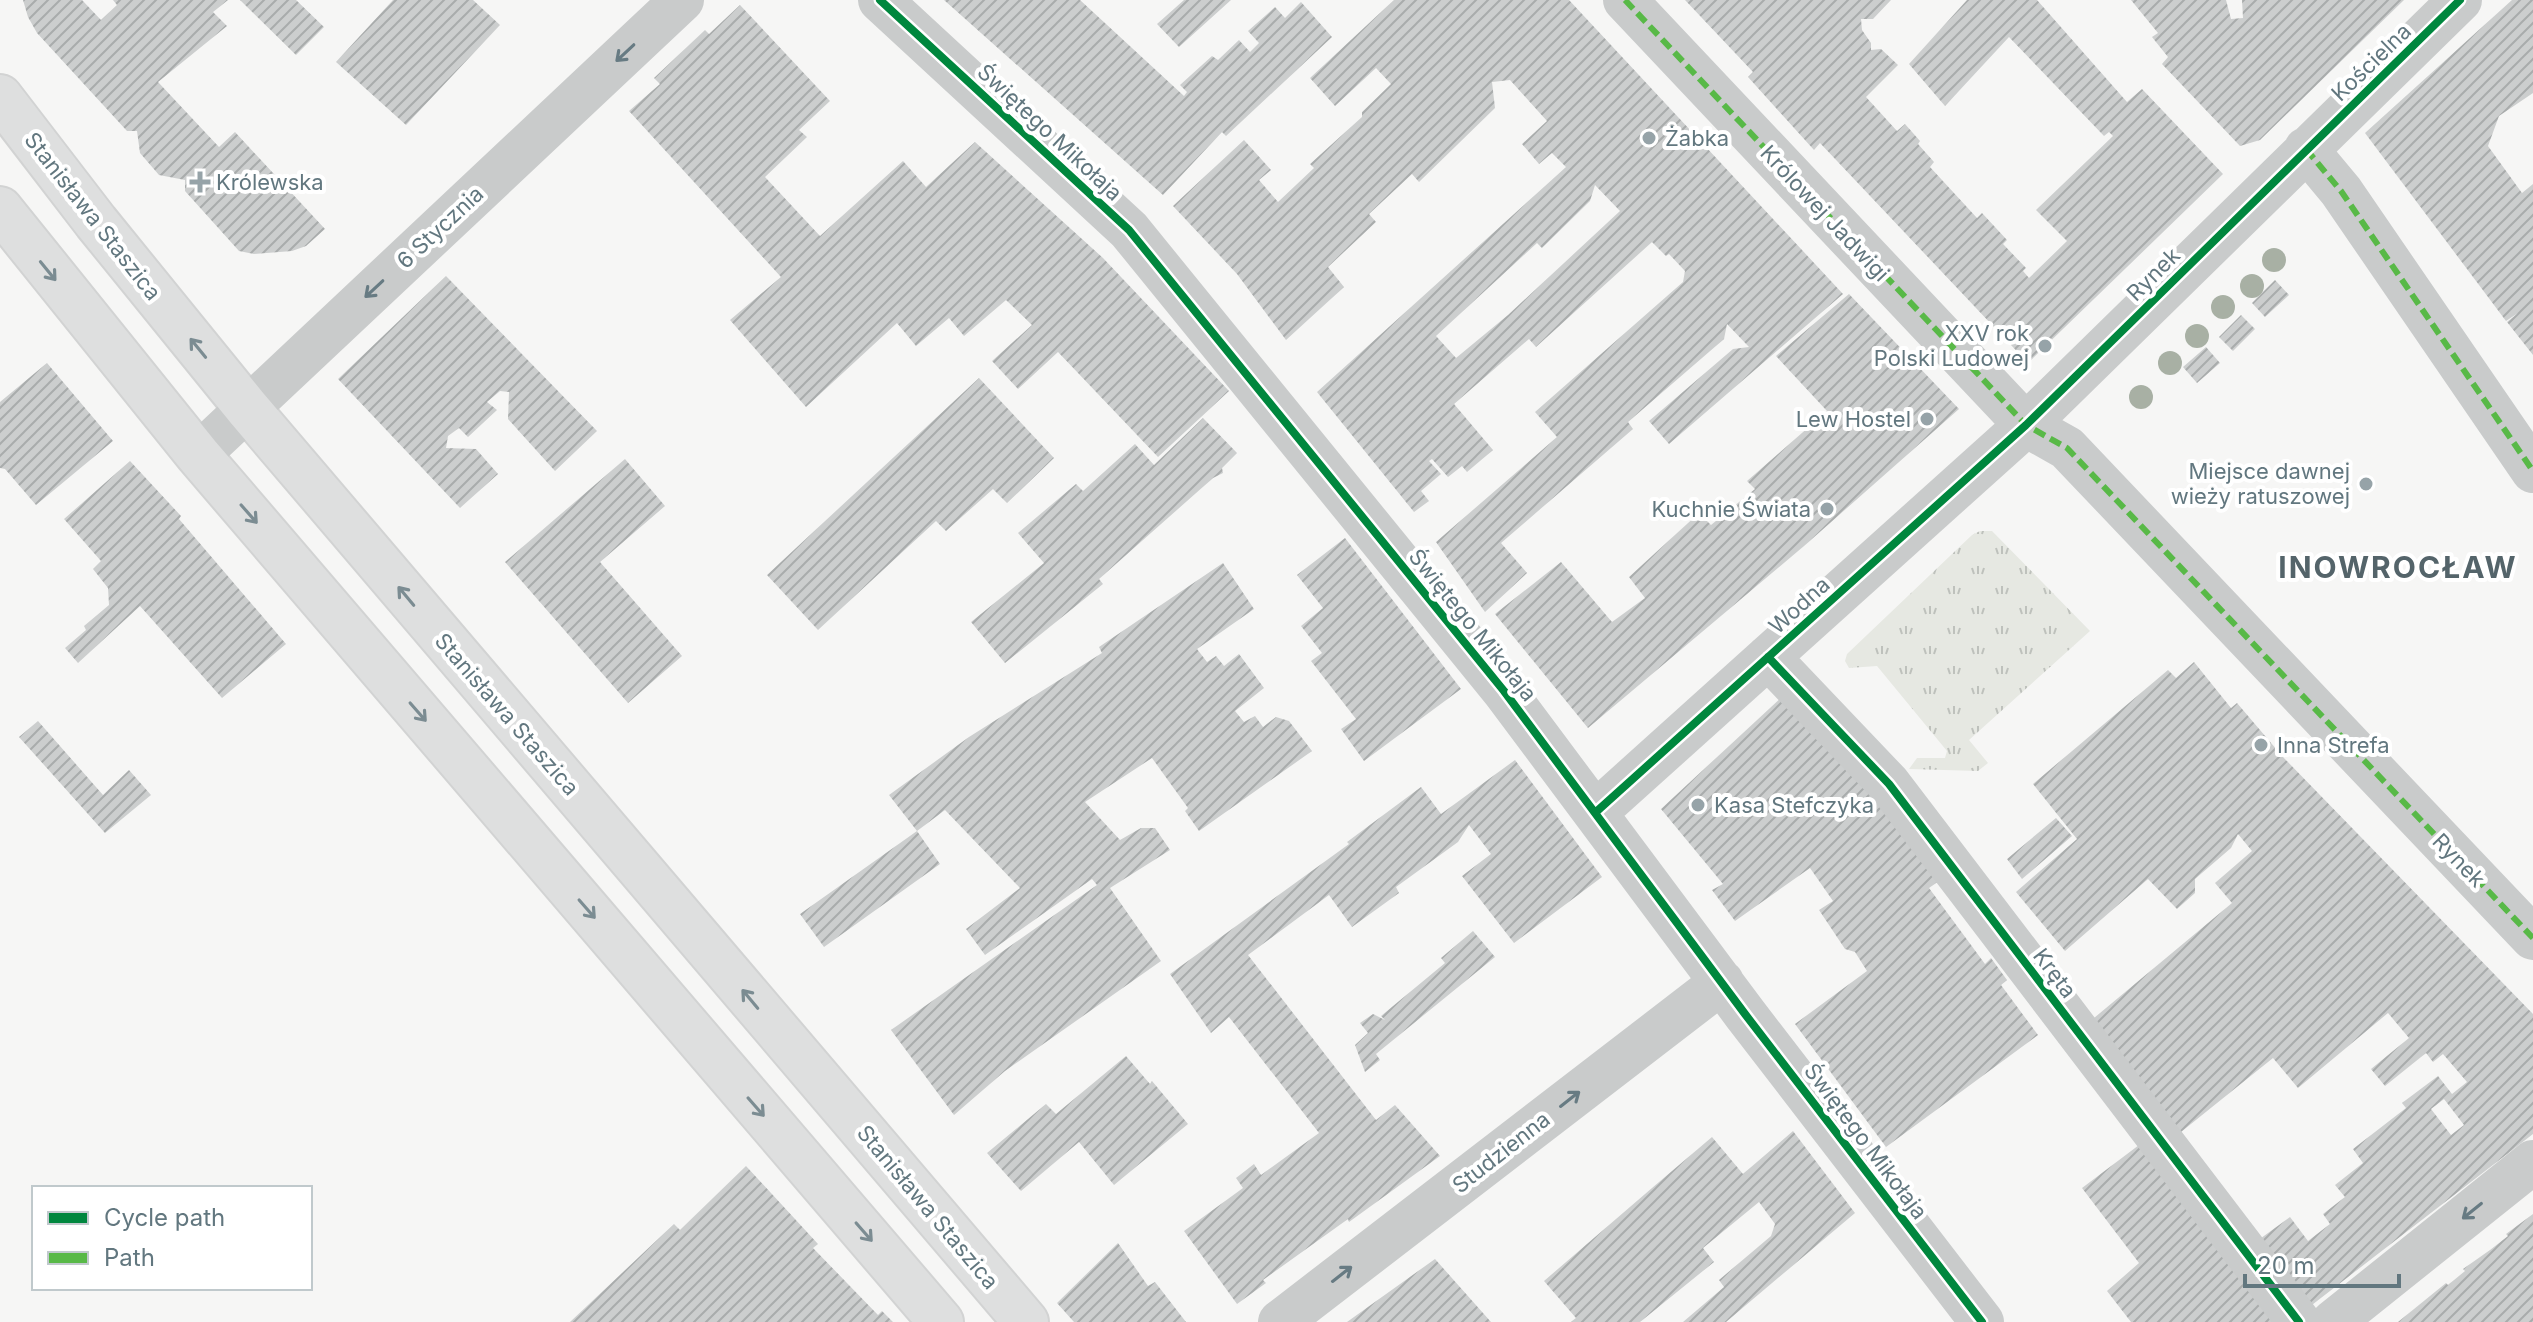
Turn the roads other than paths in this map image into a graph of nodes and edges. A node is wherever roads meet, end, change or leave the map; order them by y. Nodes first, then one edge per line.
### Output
1 (682, 0) edge
2 (880, 0) edge
3 (1625, 0) edge
4 (2460, 0) edge
5 (0, 97) edge
6 (2306, 149) junction
7 (0, 209) edge
8 (247, 408) junction
9 (2026, 425) junction
10 (198, 455) junction
11 (2533, 471) edge
12 (1768, 657) junction
13 (1596, 812) junction
14 (2533, 938) edge
15 (1722, 982) junction
16 (2533, 1162) edge
17 (941, 1322) edge
18 (1026, 1322) edge
19 (1280, 1322) edge
20 (1982, 1322) edge
21 (2299, 1322) edge
22 (2333, 1322) edge

1 -> 8 street, 6 Stycznia
2 - 13 street, Świętego Mikołaja
3 - 9 street, Królowej Jadwigi
4 - 6 street, Kościelna
8 -> 5 main road, Stanisława Staszica
6 - 9 street, Rynek
6 - 11 street
7 -> 10 main road
8 - 10 street, 6 Stycznia
18 -> 8 main road, Stanisława Staszica
9 - 12 street, Wodna
9 - 14 street, Rynek
10 -> 17 main road
12 - 13 street, Wodna
12 - 21 street, Kręta
13 - 15 street, Świętego Mikołaja
19 -> 15 street, Studzienna
15 - 20 street, Świętego Mikołaja
16 -> 22 street

